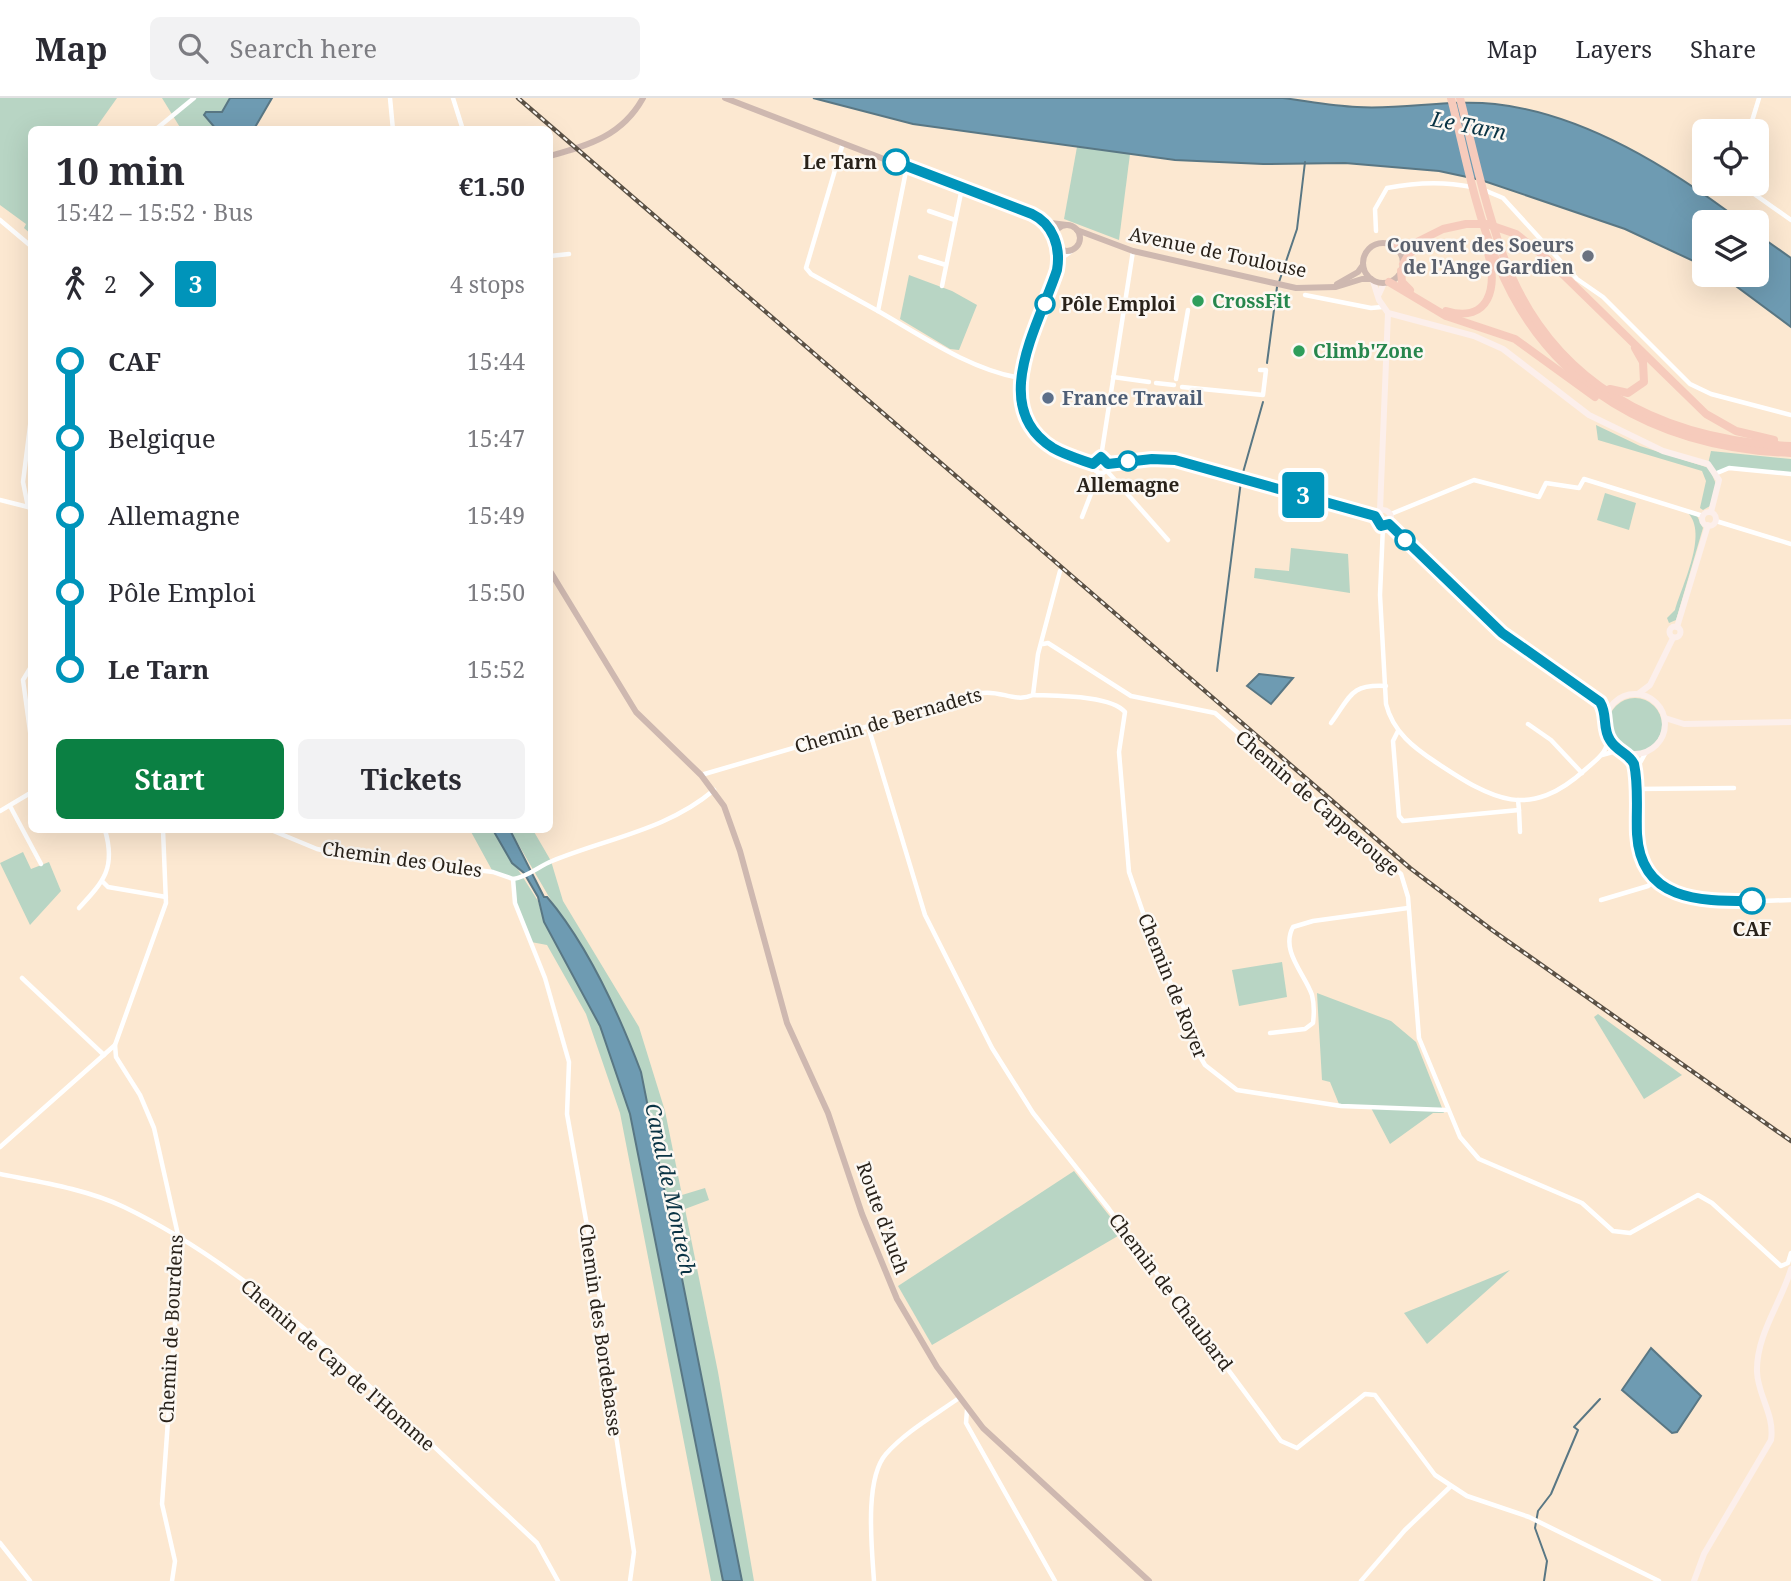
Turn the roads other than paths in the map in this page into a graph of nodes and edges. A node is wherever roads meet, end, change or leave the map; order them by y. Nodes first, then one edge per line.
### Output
1 (194, 98) edge
2 (390, 98) edge
3 (453, 98) edge
4 (725, 98) edge
5 (1451, 98) edge
6 (1460, 98) edge
7 (1759, 98) edge
8 (642, 99) edge
9 (1753, 119) edge
10 (160, 126) edge
11 (393, 126) edge
12 (462, 126) edge
13 (843, 143) junction
14 (553, 155) edge
15 (907, 166) junction
16 (962, 187) junction
17 (1758, 196) edge
18 (929, 211) dead end
19 (1039, 217) junction
20 (0, 220) edge
21 (956, 220) junction
22 (1791, 220) edge
23 (1067, 225) junction
24 (1077, 230) junction
25 (1377, 231) dead end
26 (1486, 239) junction
27 (1056, 242) junction
28 (1104, 242) junction
29 (28, 244) edge
30 (1394, 247) junction
31 (1075, 248) junction
32 (1133, 251) junction
33 (569, 254) dead end
34 (553, 256) edge
35 (920, 257) dead end
36 (946, 265) junction
37 (1363, 265) junction
38 (1402, 268) junction
39 (1057, 270) junction
40 (1372, 280) junction
41 (1386, 283) junction
42 (942, 286) dead end
43 (1326, 288) junction
44 (1305, 295) dead end
45 (1378, 296) junction
46 (1382, 307) junction
47 (1188, 310) dead end
48 (878, 311) junction
49 (1388, 313) junction
50 (1558, 348) junction
51 (1260, 370) dead end
52 (1113, 377) junction
53 (1020, 378) junction
54 (1149, 382) dead end
55 (1156, 383) dead end
56 (1182, 387) dead end
57 (1791, 415) edge
58 (1641, 420) junction
59 (28, 442) edge
60 (1791, 444) edge
61 (1791, 453) edge
62 (1101, 457) junction
63 (1093, 464) junction
64 (1108, 464) junction
65 (1107, 471) junction
66 (1099, 473) junction
67 (1717, 473) junction
68 (1791, 474) edge
69 (0, 500) edge
70 (28, 501) edge
71 (28, 507) edge
72 (1711, 512) junction
73 (1378, 513) junction
74 (1391, 514) junction
75 (1703, 516) junction
76 (1082, 517) dead end
77 (1716, 521) junction
78 (1386, 525) junction
79 (1708, 525) junction
80 (1168, 540) dead end
81 (1791, 544) edge
82 (1060, 571) dead end
83 (553, 576) edge
84 (1043, 644) junction
85 (28, 671) edge
86 (1655, 678) junction
87 (1386, 686) junction
88 (1638, 694) junction
89 (1033, 695) junction
90 (1595, 698) junction
91 (1616, 701) junction
92 (1656, 702) junction
93 (1606, 716) junction
94 (28, 717) edge
95 (1665, 718) junction
96 (1791, 722) edge
97 (1331, 723) dead end
98 (1528, 724) dead end
99 (1684, 724) junction
100 (868, 726) junction
101 (1398, 731) junction
102 (1664, 733) junction
103 (1607, 735) junction
104 (1620, 750) junction
105 (1646, 752) junction
106 (1629, 754) junction
107 (1601, 755) junction
108 (1636, 771) junction
109 (1582, 773) junction
110 (701, 775) junction
111 (1734, 788) dead end
112 (1636, 789) junction
113 (714, 790) junction
114 (28, 795) edge
115 (1518, 800) junction
116 (10, 806) junction
117 (1519, 810) junction
118 (0, 811) edge
119 (1520, 832) dead end
120 (107, 833) edge
121 (163, 833) edge
122 (278, 833) edge
123 (41, 864) dead end
124 (513, 879) junction
125 (1656, 879) junction
126 (103, 882) junction
127 (166, 897) junction
128 (1601, 900) dead end
129 (1791, 900) edge
130 (79, 908) dead end
131 (1408, 908) junction
132 (22, 978) dead end
133 (1270, 1033) dead end
134 (115, 1045) junction
135 (104, 1055) junction
136 (1447, 1110) junction
137 (0, 1147) edge
138 (0, 1174) edge
139 (178, 1236) junction
140 (1791, 1253) edge
141 (1791, 1269) edge
142 (959, 1398) junction
143 (967, 1410) junction
144 (1451, 1486) junction
145 (0, 1543) edge
146 (30, 1581) edge
147 (172, 1581) edge
148 (558, 1581) edge
149 (630, 1581) edge
150 (874, 1581) edge
151 (1055, 1581) edge
152 (1149, 1581) edge
153 (1361, 1581) edge
154 (1659, 1581) edge
155 (1695, 1581) edge

1 - 10 street
2 - 11 street
3 - 12 street
4 - 13 main road
5 - 26 highway
6 - 50 highway
7 - 9 street
8 - 14 main road
13 - 15 main road
13 - 48 street
15 - 16 main road
15 - 48 street
16 - 19 main road
16 - 21 street
17 - 22 street
18 - 21 street
19 - 23 main road
19 - 27 main road
20 - 29 street
21 - 36 street
23 - 24 main road
23 - 27 main road
24 - 28 main road, Avenue de Toulouse
24 - 31 main road
25 - 57 street
26 - 38 highway
26 - 58 highway
27 - 31 main road
27 - 39 street
28 - 31 main road, Avenue de Toulouse
28 - 32 main road, Avenue de Toulouse
30 - 37 main road
30 - 38 main road
30 - 60 highway
31 - 39 street
32 - 43 main road, Avenue de Toulouse
32 - 52 street
33 - 34 street
35 - 36 street
36 - 42 street
37 - 40 main road
37 - 43 main road, Avenue de Toulouse
38 - 41 main road
38 - 50 highway
39 - 53 street
40 - 41 main road
40 - 43 main road, Avenue de Toulouse
40 - 45 street
41 - 45 street
41 - 58 highway
44 - 46 street, Avenue de Toulouse
45 - 46 street
46 - 49 street
47 - 55 street
48 - 53 street
49 - 67 street
49 - 73 street
50 - 60 highway
51 - 56 street
52 - 54 street
52 - 62 street
53 - 63 street
58 - 61 highway
59 - 70 street
62 - 63 street
62 - 64 street
63 - 66 street
64 - 65 street
64 - 73 street
65 - 66 street
65 - 80 street
66 - 76 street
67 - 68 street
67 - 72 street
69 - 71 street
72 - 75 street
72 - 77 street
73 - 74 street
73 - 78 street
74 - 75 street
74 - 78 street
75 - 79 street
77 - 79 street
77 - 81 street
78 - 87 street
78 - 90 street
79 - 86 street
82 - 84 street
83 - 110 main road, Route d'Auch
84 - 89 street
84 - 131 street, Chemin de Capperouge
85 - 94 street
86 - 88 street
86 - 92 street
87 - 97 street
87 - 101 street
88 - 91 street
88 - 92 street
89 - 100 street, Chemin de Bernadets
89 - 136 street, Chemin de Royer
90 - 91 street
90 - 93 street
91 - 93 street
92 - 95 street
93 - 103 street
95 - 99 street
95 - 102 street
96 - 99 street
98 - 109 street
99 - 102 street
100 - 110 street, Chemin de Bernadets
100 - 144 street, Chemin de Chaubard
101 - 115 street
101 - 117 street
102 - 105 street
103 - 104 street
103 - 107 street
104 - 106 street
104 - 107 street
105 - 106 street
105 - 108 street
106 - 108 street
107 - 109 street
108 - 112 street
109 - 115 street
110 - 113 main road, Route d'Auch
111 - 112 street
112 - 125 street
113 - 124 street, Chemin des Oules
113 - 142 main road, Route d'Auch
114 - 116 street
115 - 117 street
116 - 118 street
116 - 123 street
117 - 119 street
120 - 126 street
121 - 127 street
122 - 124 street, Chemin des Oules
124 - 149 street, Chemin des Bordebasse
125 - 128 street
125 - 129 street
126 - 127 street
126 - 130 street
127 - 134 street
131 - 133 street
131 - 136 street, Chemin de Capperouge
132 - 135 street
134 - 135 street
134 - 139 street, Chemin de Bourdens
135 - 137 street
136 - 140 street, Chemin de Capperouge
138 - 139 street, Chemin de Cap de l'Homme
139 - 147 street, Chemin de Bourdens
139 - 148 street, Chemin de Cap de l'Homme
141 - 155 street
142 - 143 main road, Route d'Auch
142 - 150 street
143 - 151 street
143 - 152 main road, Route d'Auch
144 - 153 street
144 - 154 street, Chemin de Chaubard
145 - 146 street

